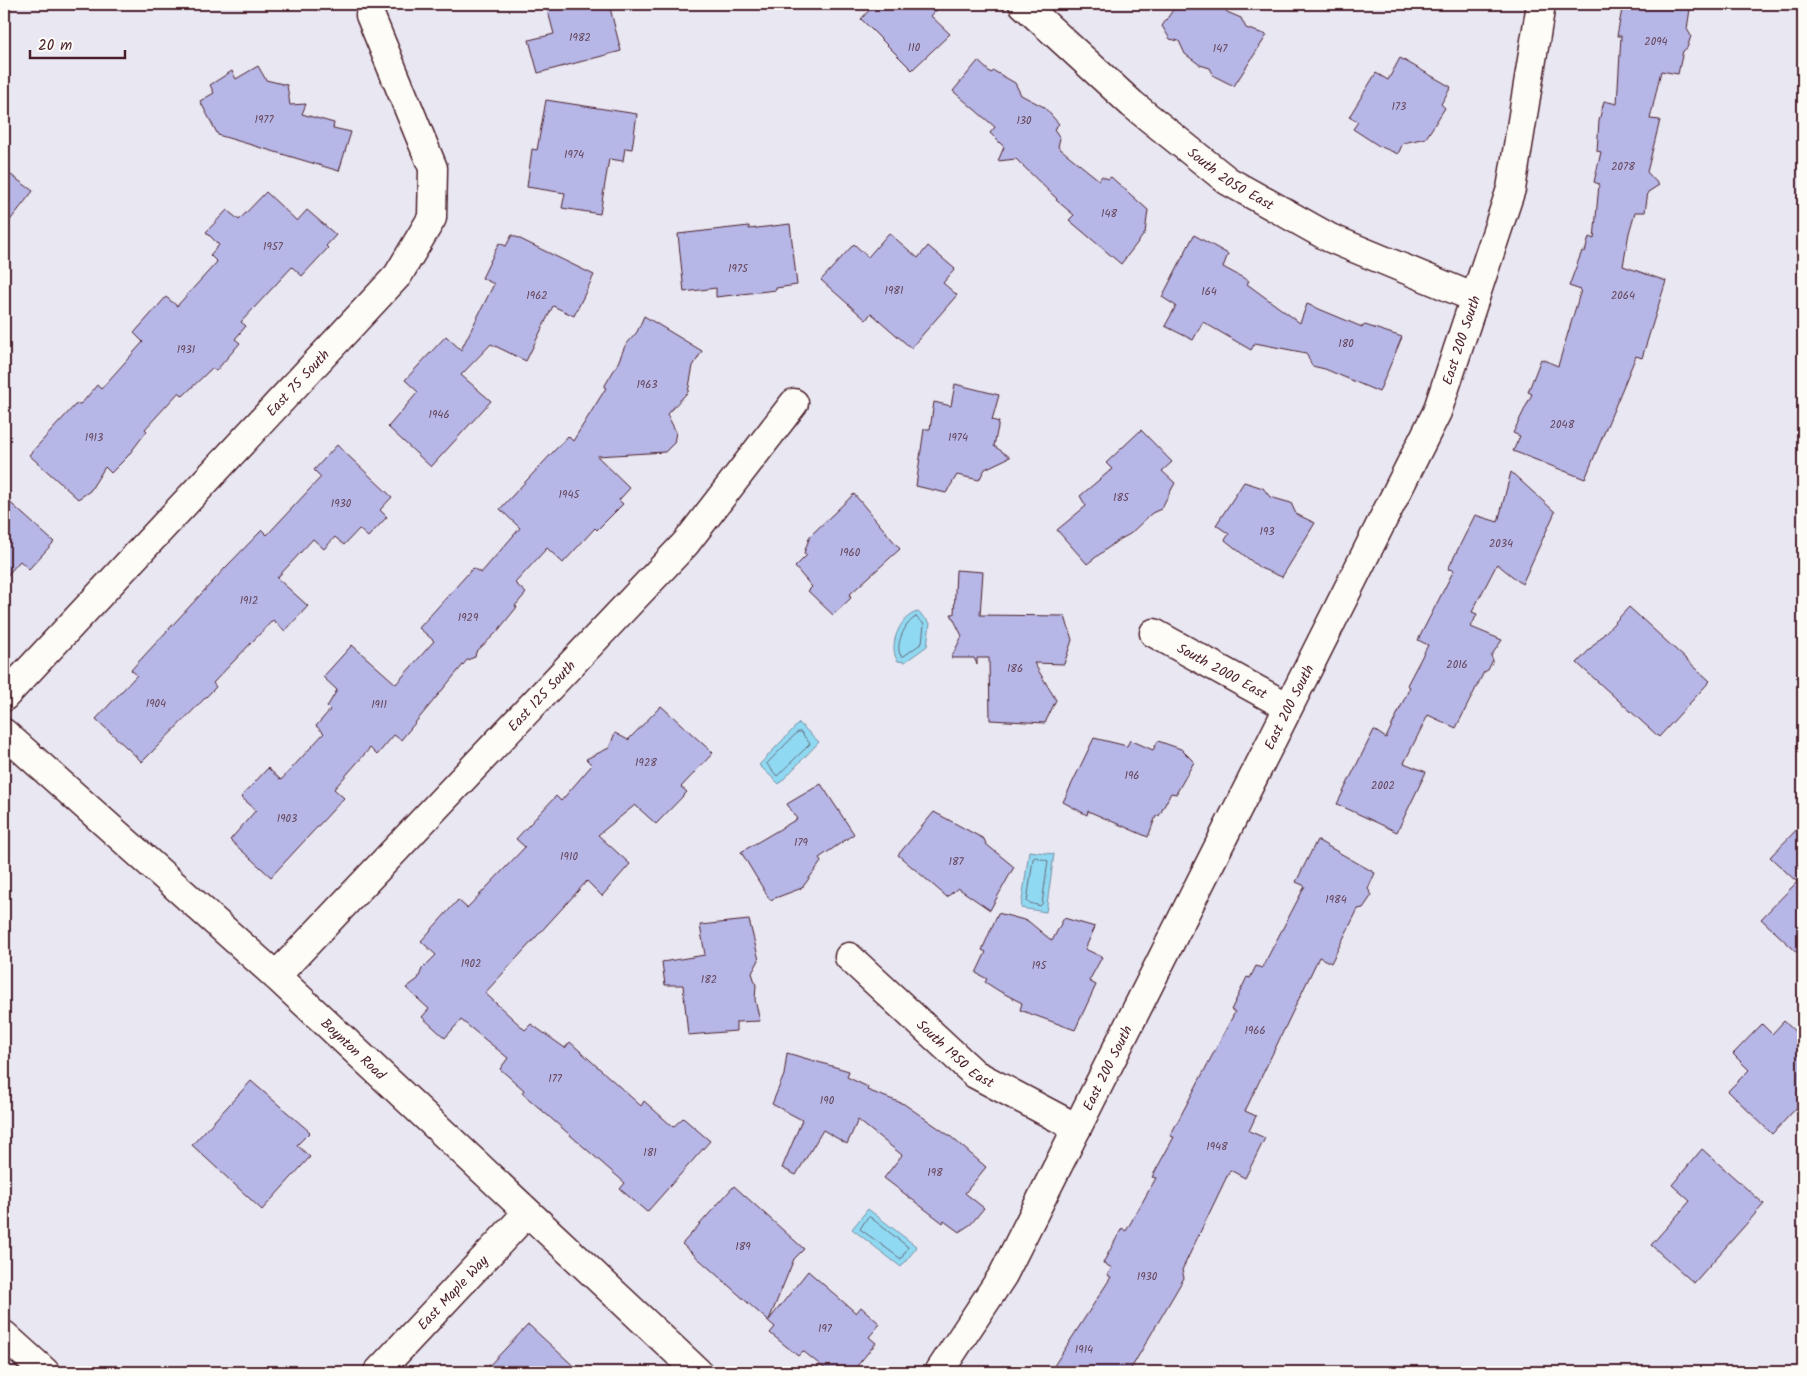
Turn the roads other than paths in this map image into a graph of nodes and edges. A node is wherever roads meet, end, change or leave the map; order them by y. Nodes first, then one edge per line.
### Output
1 (1023, 4) edge
2 (1541, 4) edge
3 (370, 15) dead end
4 (1475, 298) junction
5 (794, 403) dead end
6 (1154, 634) dead end
7 (4, 697) edge
8 (1288, 707) junction
9 (4, 733) edge
10 (850, 957) dead end
11 (276, 976) junction
12 (1077, 1128) junction
13 (528, 1213) junction
14 (4, 1335) edge
15 (45, 1372) edge
16 (378, 1372) edge
17 (698, 1372) edge
18 (939, 1372) edge

1 - 4 street, South 2050 East
2 - 4 street, East 200 South
3 - 7 street, East 75 South
4 - 8 street, East 200 South
5 - 11 street, East 125 South
6 - 8 street, South 2000 East
8 - 12 street, East 200 South
9 - 11 street, Boynton Road
10 - 12 street, South 1950 East
11 - 13 street, Boynton Road
12 - 18 street, East 200 South
13 - 16 street, East Maple Way
13 - 17 street, Boynton Road
14 - 15 street

